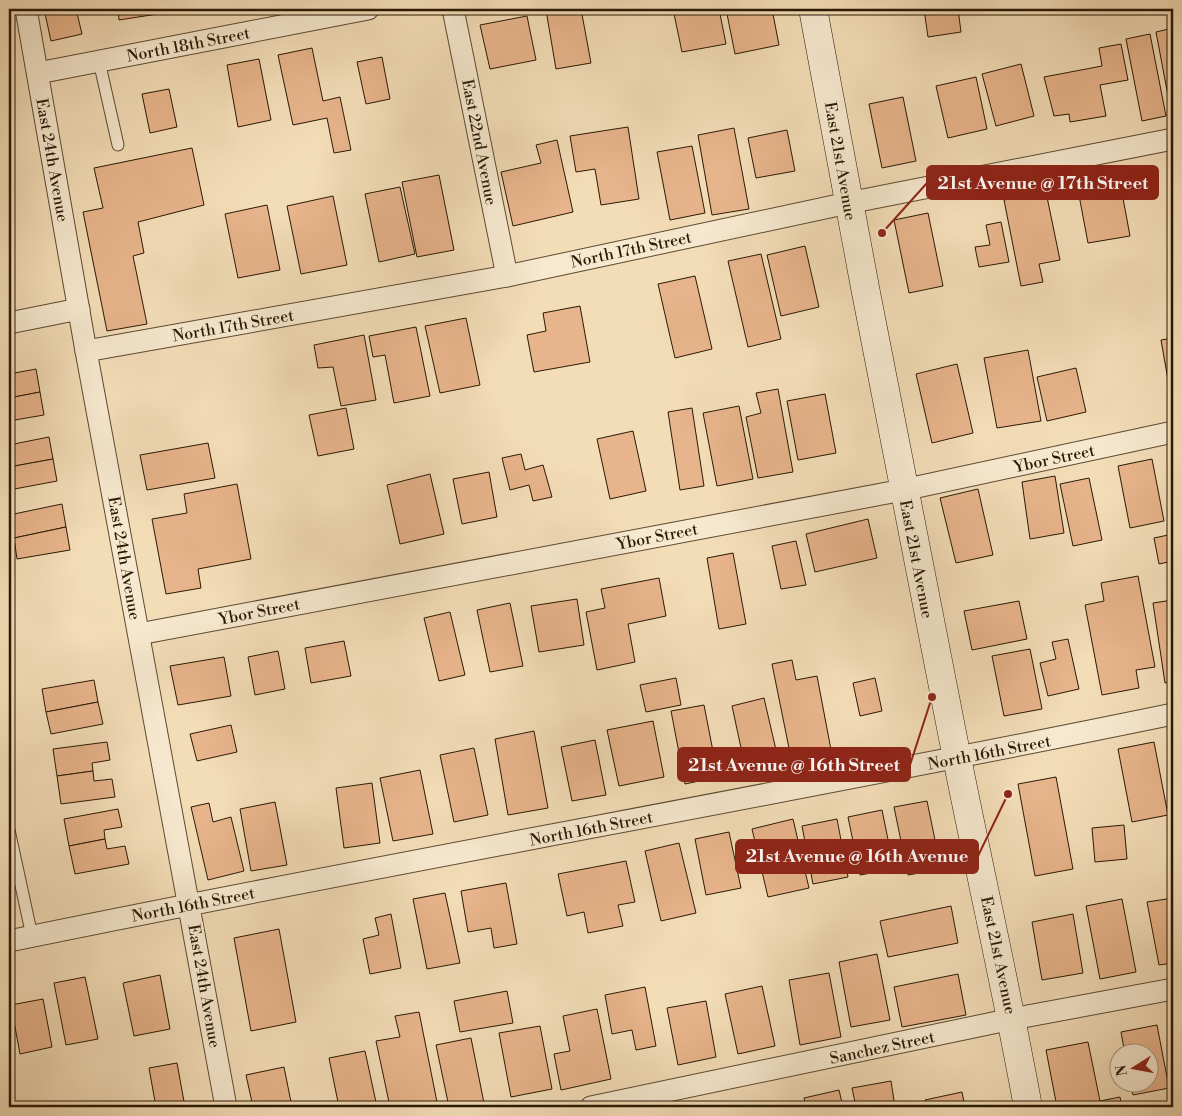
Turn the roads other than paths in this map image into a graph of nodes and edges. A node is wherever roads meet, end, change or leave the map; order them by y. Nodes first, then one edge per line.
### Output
1 (26, 9) edge
2 (368, 9) edge
3 (453, 9) edge
4 (812, 9) edge
5 (99, 61) junction
6 (38, 73) junction
7 (1173, 139) edge
8 (118, 145) dead end
9 (848, 203) junction
10 (507, 276) junction
11 (79, 309) junction
12 (9, 323) edge
13 (86, 351) junction
14 (1173, 432) edge
15 (903, 490) junction
16 (139, 634) junction
17 (1173, 714) edge
18 (957, 758) junction
19 (9, 830) edge
20 (190, 904) junction
21 (32, 936) junction
22 (9, 941) edge
23 (1173, 989) edge
24 (1012, 1020) junction
25 (226, 1107) edge
26 (591, 1107) edge
27 (1028, 1107) edge

1 - 6 street, East 24th Avenue
2 - 5 street, North 18th Street
3 - 10 street, East 22nd Avenue
4 - 9 street, East 21st Avenue
5 - 6 street, North 18th Street
5 - 8 lane
6 - 11 street, East 24th Avenue
7 - 9 street, North 17th Street
9 - 10 street, North 17th Street
9 - 15 street, East 21st Avenue
10 - 13 street, North 17th Street
11 - 12 street
11 - 13 street, East 24th Avenue
13 - 16 street, East 24th Avenue
14 - 15 street, Ybor Street
15 - 16 street, Ybor Street
15 - 18 street, East 21st Avenue
16 - 20 street, East 24th Avenue
17 - 18 street, North 16th Street
18 - 20 street, North 16th Street
18 - 24 street, East 21st Avenue
19 - 21 lane
20 - 21 street, North 16th Street
20 - 25 street, East 24th Avenue
21 - 22 street, North 16th Street
23 - 24 street, Sanchez Street
24 - 26 street, Sanchez Street
24 - 27 street, East 21st Avenue

